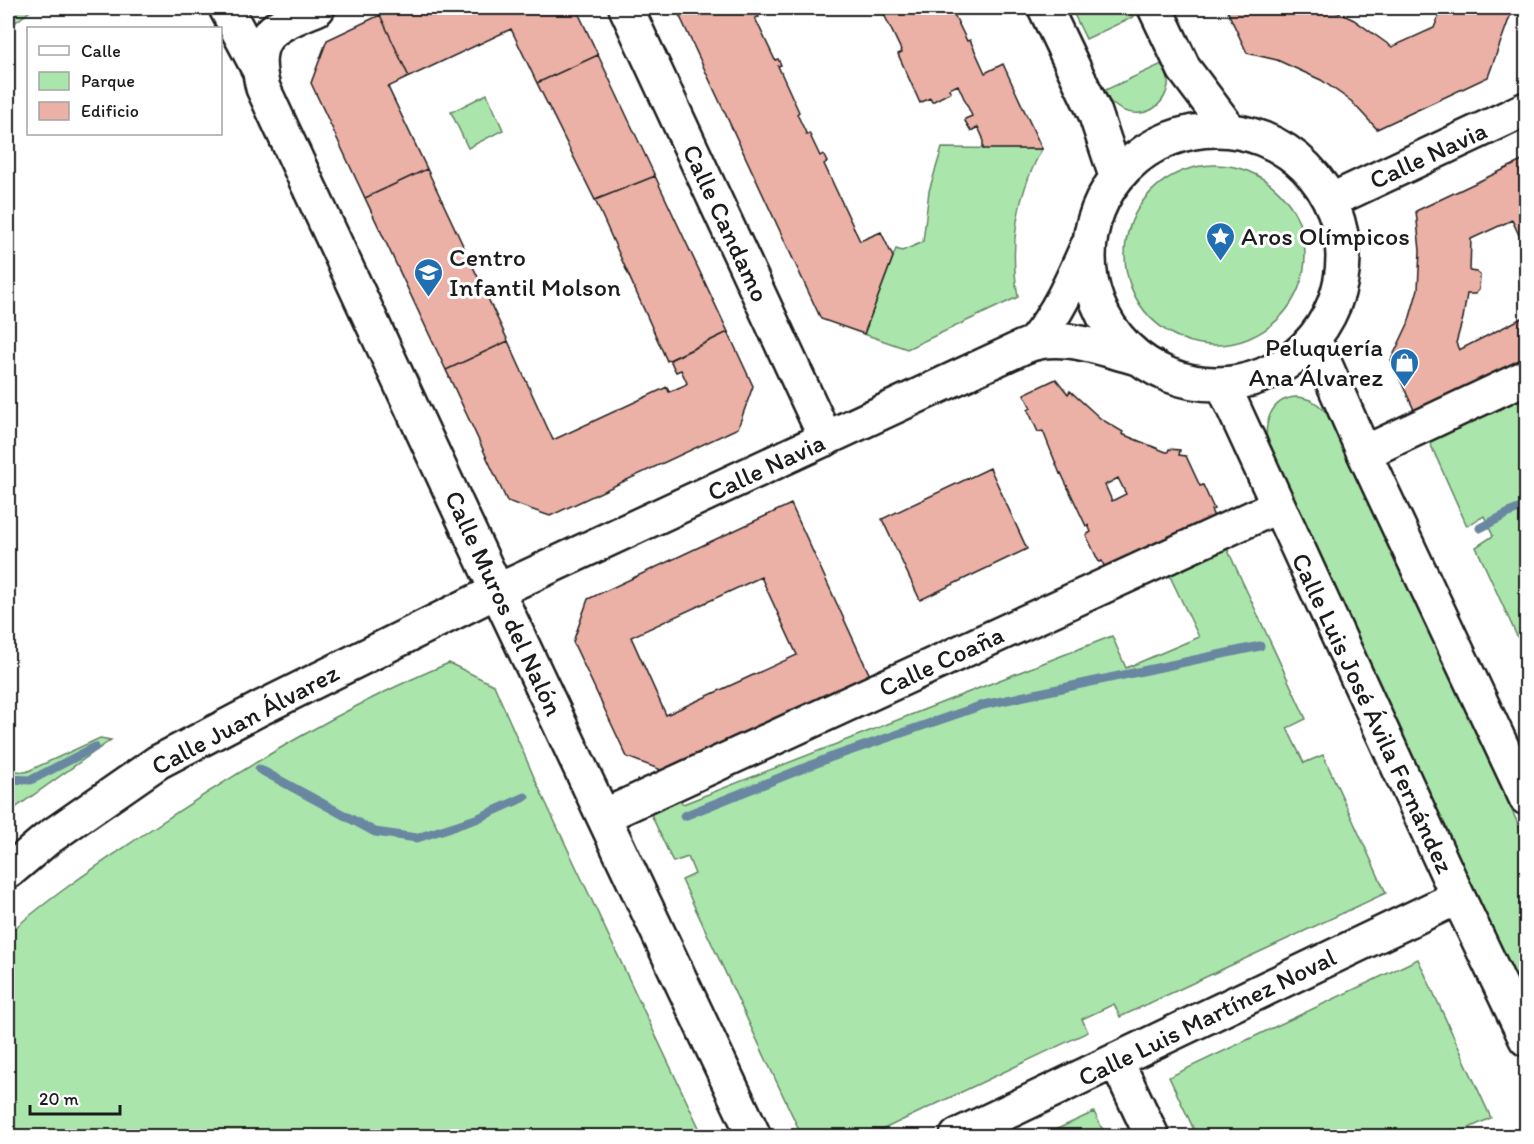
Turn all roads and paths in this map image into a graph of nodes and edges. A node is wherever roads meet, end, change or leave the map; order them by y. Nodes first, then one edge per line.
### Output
1 (226, 8) edge
2 (318, 8) edge
3 (626, 8) edge
4 (1045, 8) edge
5 (1155, 8) edge
6 (258, 68) junction
7 (1527, 109) edge
8 (1229, 129) junction
9 (1116, 176) junction
10 (1330, 201) junction
11 (1089, 244) junction
12 (1314, 339) junction
13 (1034, 342) junction
14 (1134, 357) junction
15 (1527, 377) edge
16 (1223, 385) junction
17 (826, 439) junction
18 (1364, 453) junction
19 (1278, 506) junction
20 (497, 591) junction
21 (1527, 798) edge
22 (604, 816) junction
23 (8, 872) edge
24 (1458, 897) junction
25 (1527, 1039) edge
26 (1116, 1060) junction
27 (754, 1137) edge
28 (957, 1137) edge
29 (1152, 1137) edge

1 - 6 street, Calle Muros del Nalón
2 - 6 street
3 - 17 street, Calle Candamo
4 - 9 street
5 - 8 street
6 - 20 street, Calle Muros del Nalón
7 - 10 street, Calle Navia
8 - 9 street
8 - 10 street
9 - 11 street
10 - 12 street
11 - 13 street, Calle Navia
11 - 14 street
12 - 16 street
12 - 18 street
13 - 14 street, Calle Navia
13 - 17 street, Calle Navia
14 - 16 street
15 - 18 street
16 - 19 street, Calle Luis José Ávila Fernández
17 - 20 street, Calle Navia
18 - 21 street
19 - 22 street, Calle Coaña
19 - 24 street, Calle Luis José Ávila Fernández
20 - 22 street, Calle Muros del Nalón
20 - 23 street, Calle Juan Álvarez
22 - 27 street, Calle Muros del Nalón
24 - 25 street, Calle Luis José Ávila Fernández
24 - 26 street, Calle Luis Martínez Noval
26 - 28 street, Calle Luis Martínez Noval
26 - 29 street

